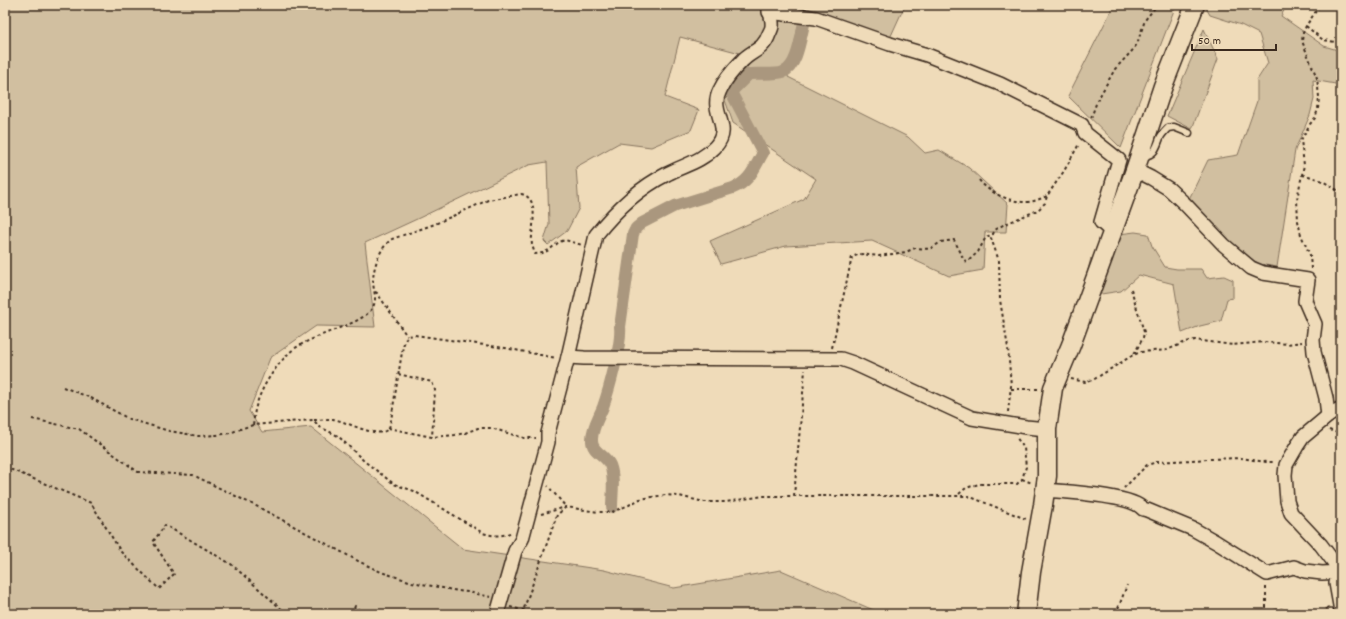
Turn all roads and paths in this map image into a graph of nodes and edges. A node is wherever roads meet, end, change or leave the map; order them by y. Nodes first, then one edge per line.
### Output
1 (1157, 5) edge
2 (1195, 5) edge
3 (1320, 5) edge
4 (768, 9) edge
5 (1306, 26) junction
6 (1341, 43) edge
7 (1085, 133) junction
8 (1189, 133) dead end
9 (1137, 163) junction
10 (1302, 175) junction
11 (979, 180) dead end
12 (1341, 193) edge
13 (1047, 196) junction
14 (1112, 232) junction
15 (993, 234) junction
16 (593, 248) junction
17 (1308, 280) junction
18 (1131, 289) dead end
19 (374, 292) junction
20 (407, 336) junction
21 (1313, 340) junction
22 (1133, 355) junction
23 (568, 359) junction
24 (806, 359) junction
25 (829, 359) junction
26 (398, 374) junction
27 (1056, 382) junction
28 (1010, 389) junction
29 (1341, 408) edge
30 (1328, 416) junction
31 (32, 419) dead end
32 (313, 420) dead end
33 (1001, 423) junction
34 (253, 426) dead end
35 (388, 428) junction
36 (1047, 429) junction
37 (432, 437) junction
38 (548, 437) junction
39 (1288, 463) junction
40 (5, 467) edge
41 (548, 486) dead end
42 (1044, 490) junction
43 (959, 494) dead end
44 (794, 496) dead end
45 (1112, 498) junction
46 (1340, 572) edge
47 (1267, 574) junction
48 (1127, 585) dead end
49 (499, 609) edge
50 (523, 610) junction
51 (1341, 611) edge
52 (287, 614) edge
53 (352, 614) edge
54 (363, 614) edge
55 (522, 614) edge
56 (539, 614) edge
57 (1026, 614) edge
58 (1116, 614) edge
59 (1266, 614) edge
60 (1270, 614) edge
61 (1298, 614) edge

1 - 7 path
2 - 9 street
3 - 5 path
4 - 7 street
4 - 16 street
5 - 6 path
5 - 10 path
7 - 13 path
7 - 14 street
8 - 9 lane
9 - 14 street
9 - 17 street
10 - 12 path
10 - 17 path
11 - 13 path
13 - 15 path
14 - 27 street
15 - 25 path
15 - 28 path
16 - 19 path
16 - 23 street
17 - 21 street
18 - 22 path
19 - 20 path
19 - 34 path
20 - 23 path
20 - 26 path
21 - 22 path
21 - 30 street
22 - 27 path
23 - 24 street
23 - 38 street
24 - 25 street
24 - 44 path
25 - 33 street
26 - 35 path
26 - 37 path
27 - 28 path
27 - 36 street
28 - 33 path
29 - 30 street
30 - 39 street
31 - 49 path
32 - 35 path
33 - 36 street
33 - 43 path
35 - 37 path
36 - 42 street
37 - 38 path
38 - 49 street
39 - 45 path
39 - 46 street
40 - 52 path
41 - 50 path
42 - 45 street
42 - 57 street
45 - 47 street
46 - 47 street
46 - 51 street
47 - 59 path
48 - 58 path
49 - 50 path
50 - 55 path
50 - 56 path
53 - 54 path
60 - 61 path

